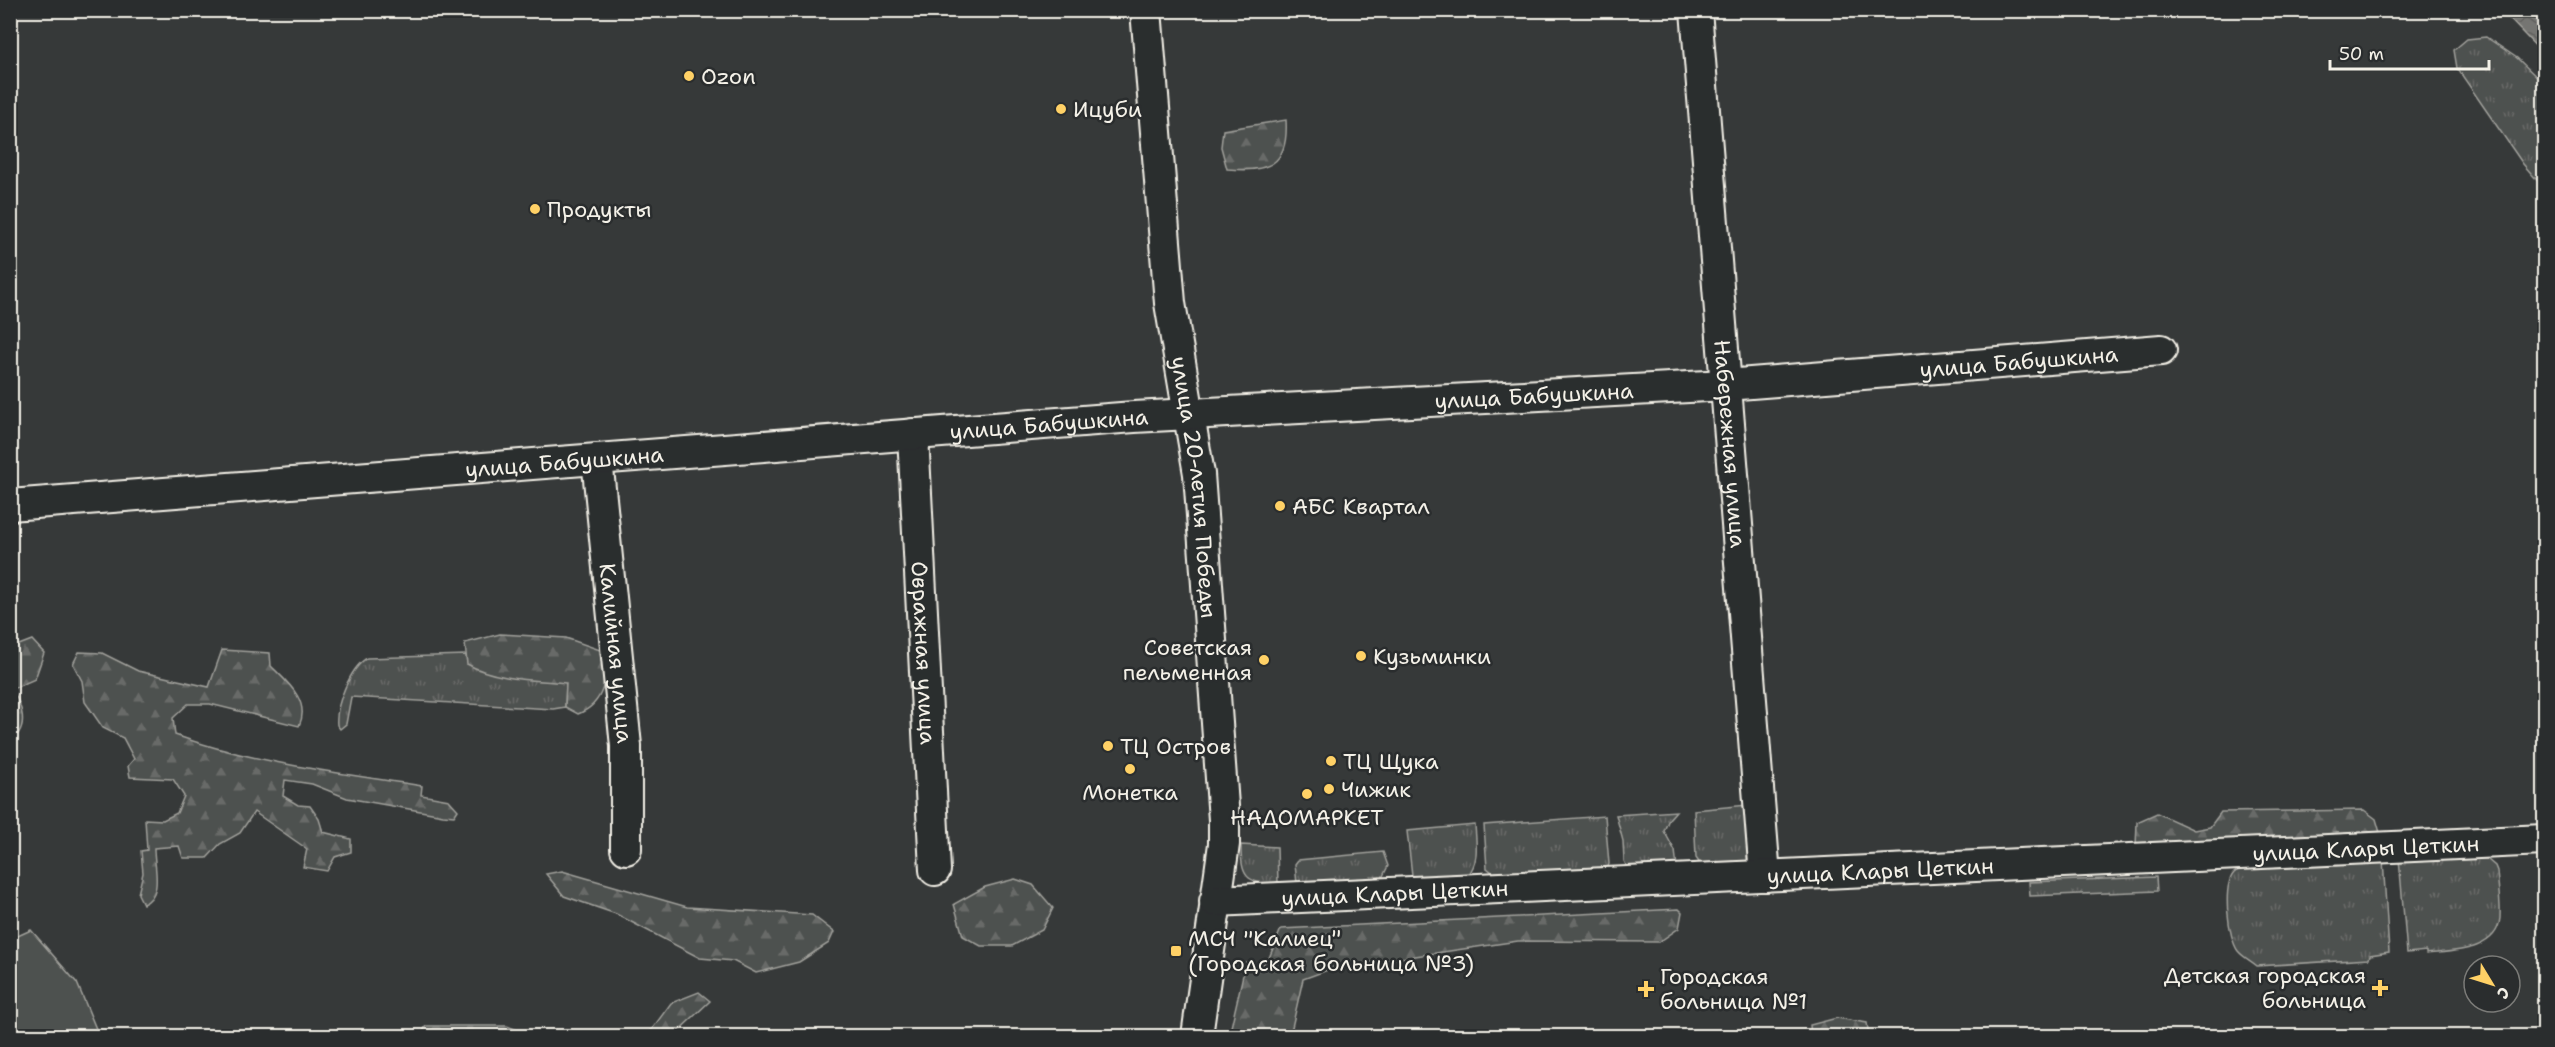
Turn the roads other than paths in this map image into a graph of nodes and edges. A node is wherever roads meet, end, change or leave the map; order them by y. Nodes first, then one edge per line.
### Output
1 (1146, 10) edge
2 (1695, 10) edge
3 (2161, 350) dead end
4 (1726, 385) junction
5 (1190, 414) junction
6 (913, 434) junction
7 (597, 459) junction
8 (10, 504) edge
9 (2544, 840) edge
10 (626, 849) dead end
11 (935, 870) dead end
12 (1765, 876) junction
13 (1215, 901) junction
14 (1197, 1036) edge

1 - 5 street, улица 20-летия Победы
2 - 4 street, Набережная улица
3 - 4 street, улица Бабушкина
4 - 5 street, улица Бабушкина
4 - 12 street, Набережная улица
5 - 6 street, улица Бабушкина
5 - 13 street, улица 20-летия Победы
6 - 7 street, улица Бабушкина
6 - 11 street, Овражная улица
7 - 8 street, улица Бабушкина
7 - 10 street, Калийная улица
9 - 12 street, улица Клары Цеткин
12 - 13 street, улица Клары Цеткин
13 - 14 street, улица 20-летия Победы

